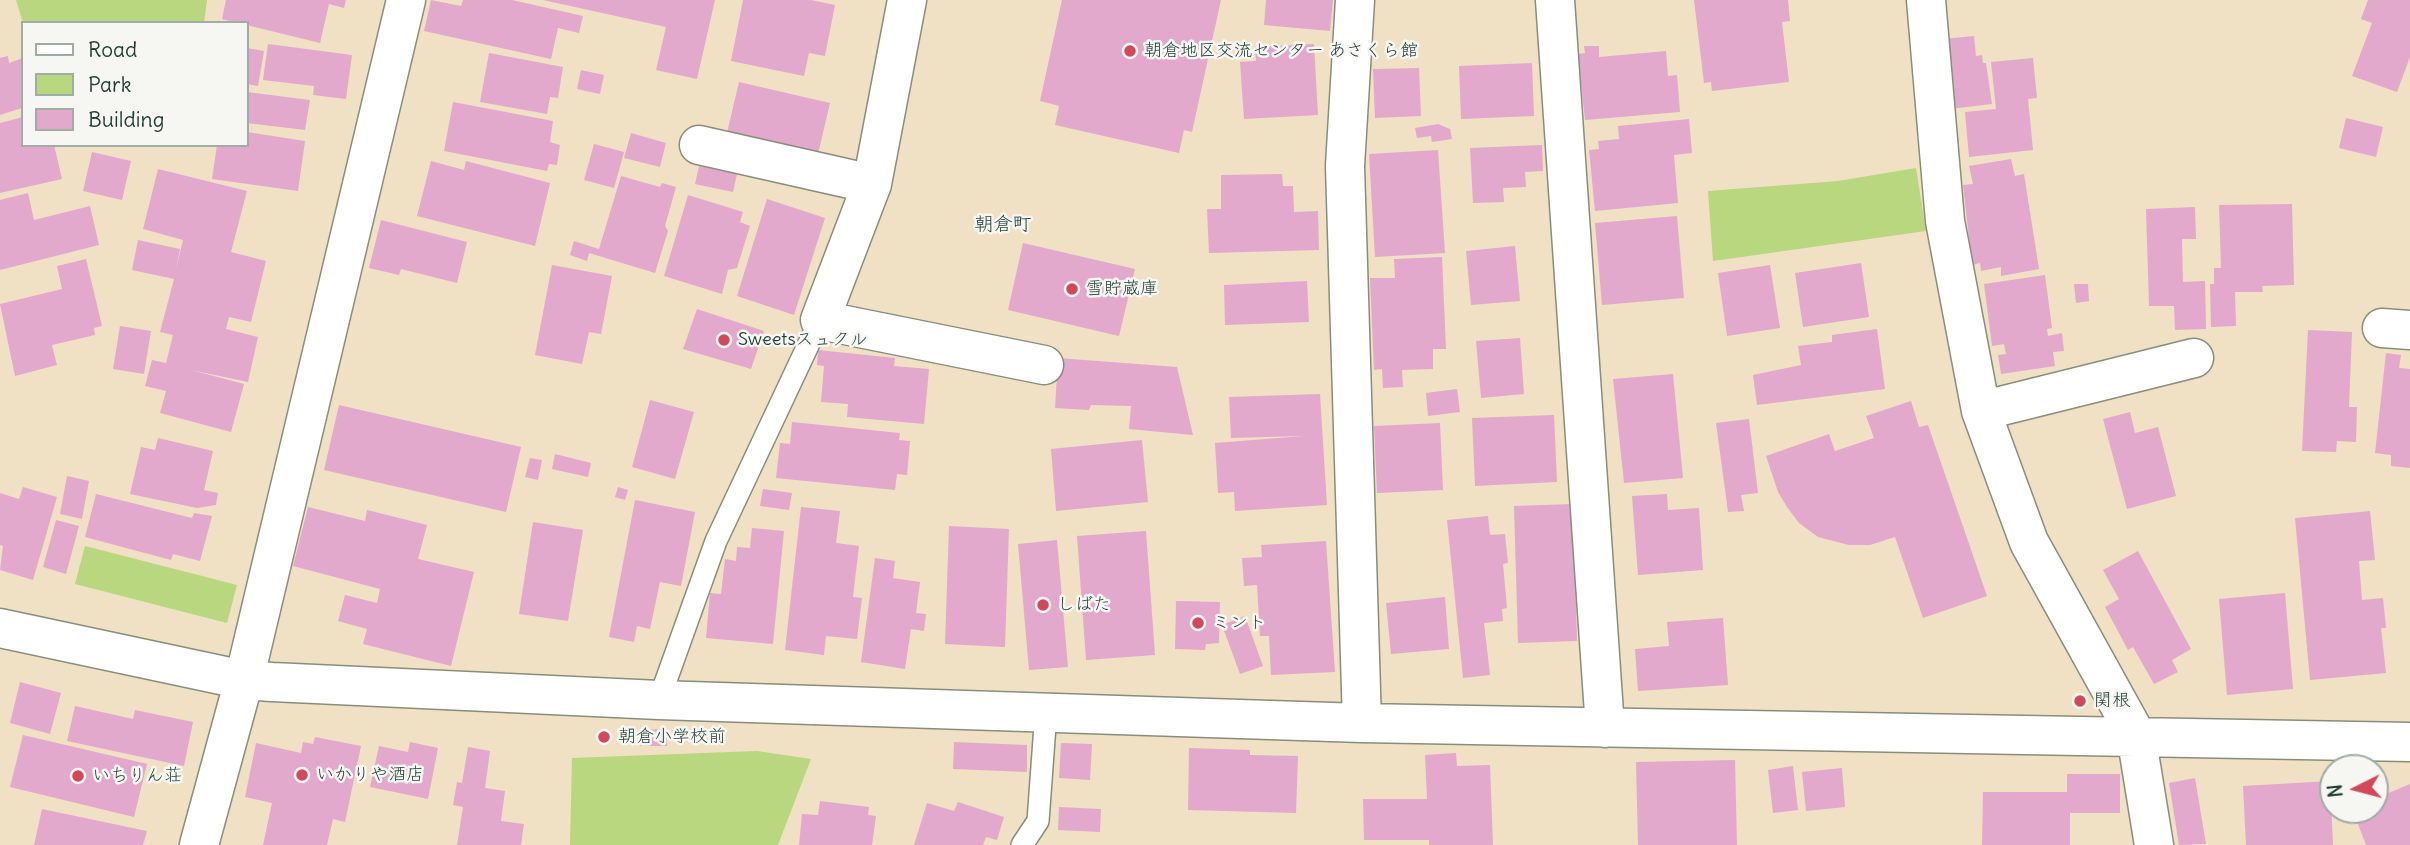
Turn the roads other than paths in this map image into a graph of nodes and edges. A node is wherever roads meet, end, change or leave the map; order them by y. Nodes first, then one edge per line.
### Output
1 (406, 0) edge
2 (907, 0) edge
3 (1355, 0) edge
4 (1555, 0) edge
5 (1926, 0) edge
6 (699, 145) dead end
7 (872, 184) junction
8 (820, 320) junction
9 (2194, 358) dead end
10 (1044, 365) dead end
11 (1980, 411) junction
12 (0, 628) edge
13 (244, 680) junction
14 (659, 700) junction
15 (1046, 712) junction
16 (1362, 723) junction
17 (1605, 728) junction
18 (2136, 735) junction
19 (2410, 742) edge
20 (200, 845) edge
21 (1022, 845) edge
22 (2154, 845) edge

1 - 13 street
2 - 7 street
3 - 16 street
4 - 17 street
5 - 11 street
6 - 7 street
7 - 8 street
8 - 10 street
8 - 14 lane
9 - 11 street
11 - 18 street
12 - 13 street
13 - 14 street
13 - 20 street
14 - 15 street
15 - 16 street
15 - 21 lane
16 - 17 street
17 - 18 street
18 - 19 street
18 - 22 street

